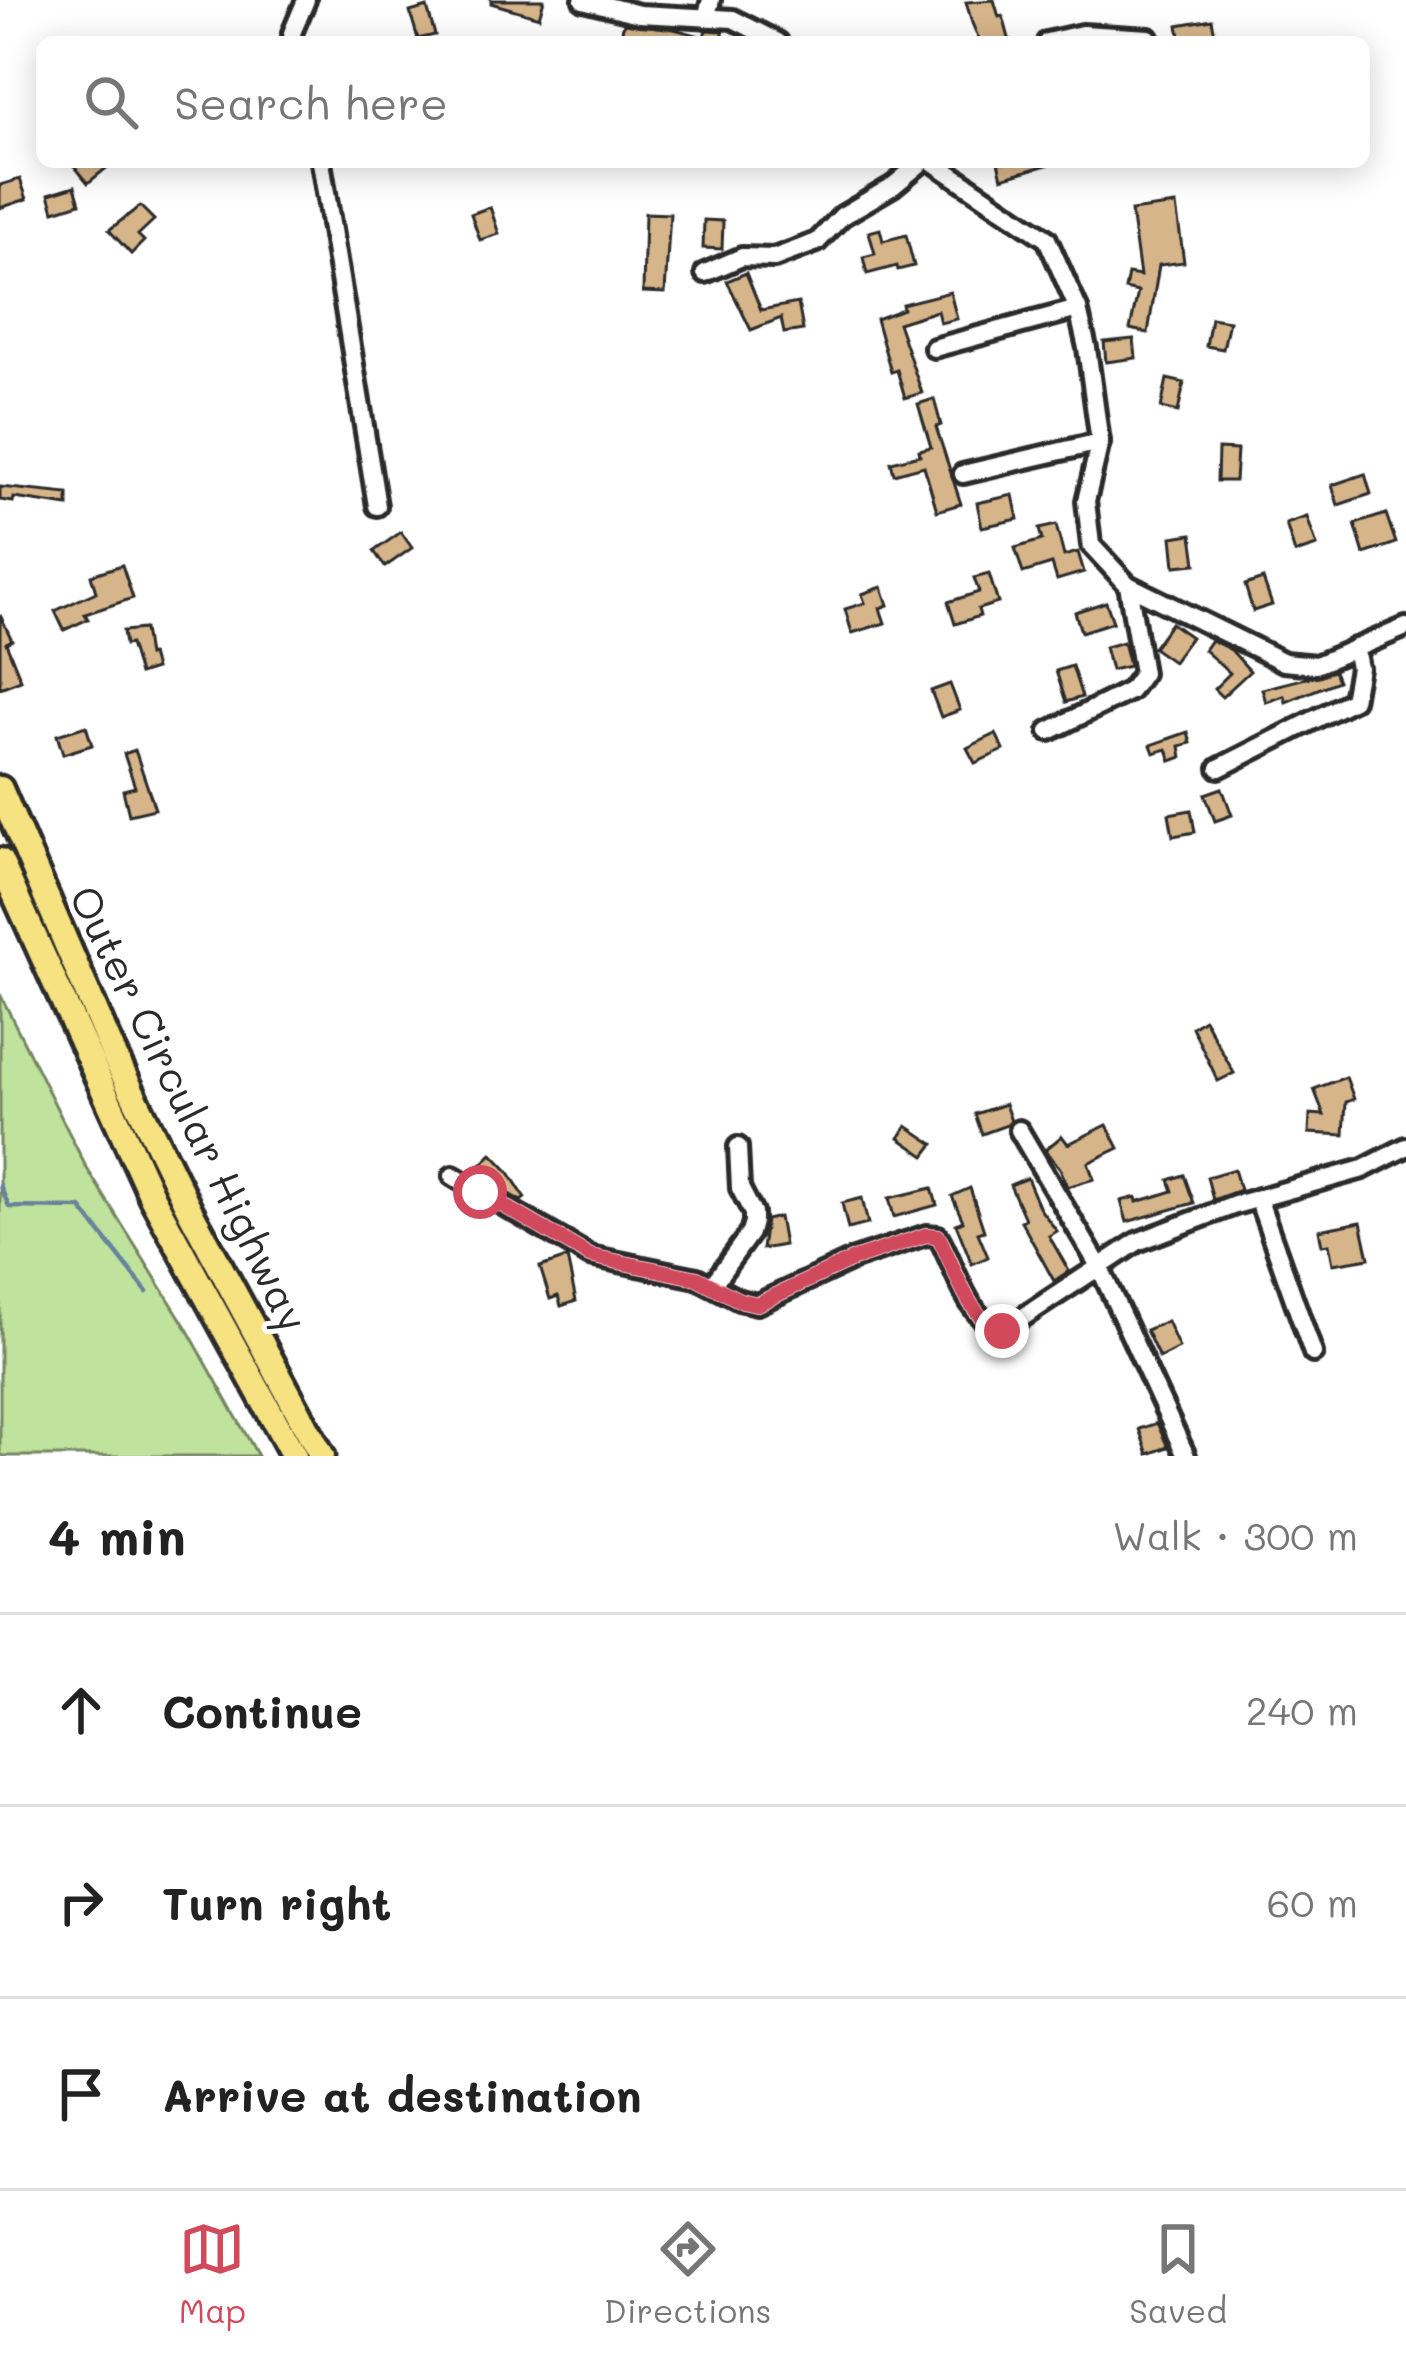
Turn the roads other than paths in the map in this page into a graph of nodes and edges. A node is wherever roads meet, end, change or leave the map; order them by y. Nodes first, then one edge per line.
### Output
1 (306, 0) edge
2 (583, 0) edge
3 (708, 9) edge
4 (292, 36) edge
5 (766, 36) edge
6 (1074, 36) edge
7 (1116, 36) edge
8 (322, 168) edge
9 (915, 168) edge
10 (942, 168) edge
11 (705, 273) dead end
12 (1078, 309) junction
13 (934, 348) dead end
14 (1100, 442) junction
15 (963, 474) dead end
16 (377, 506) dead end
17 (1128, 585) junction
18 (1406, 627) edge
19 (1354, 648) junction
20 (1049, 731) dead end
21 (1219, 768) dead end
22 (0, 789) edge
23 (0, 861) edge
24 (1019, 1130) dead end
25 (738, 1147) dead end
26 (1406, 1147) edge
27 (452, 1176) dead end
28 (1258, 1198) junction
29 (1099, 1266) junction
30 (713, 1285) junction
31 (1313, 1353) dead end
32 (294, 1456) edge
33 (322, 1456) edge
34 (1186, 1456) edge

1 - 4 street
2 - 3 street
3 - 5 street
6 - 7 street
8 - 16 street
9 - 11 street
10 - 12 street
12 - 13 street
12 - 14 street
14 - 15 street
14 - 17 street
17 - 19 street
17 - 20 street
18 - 19 street
19 - 21 street
22 - 33 highway, Outer Circular Highway
23 - 32 highway, Outer Circular Highway
24 - 29 street
25 - 30 street
26 - 28 street
27 - 30 street
28 - 29 street
28 - 31 street
29 - 30 street
29 - 34 street

